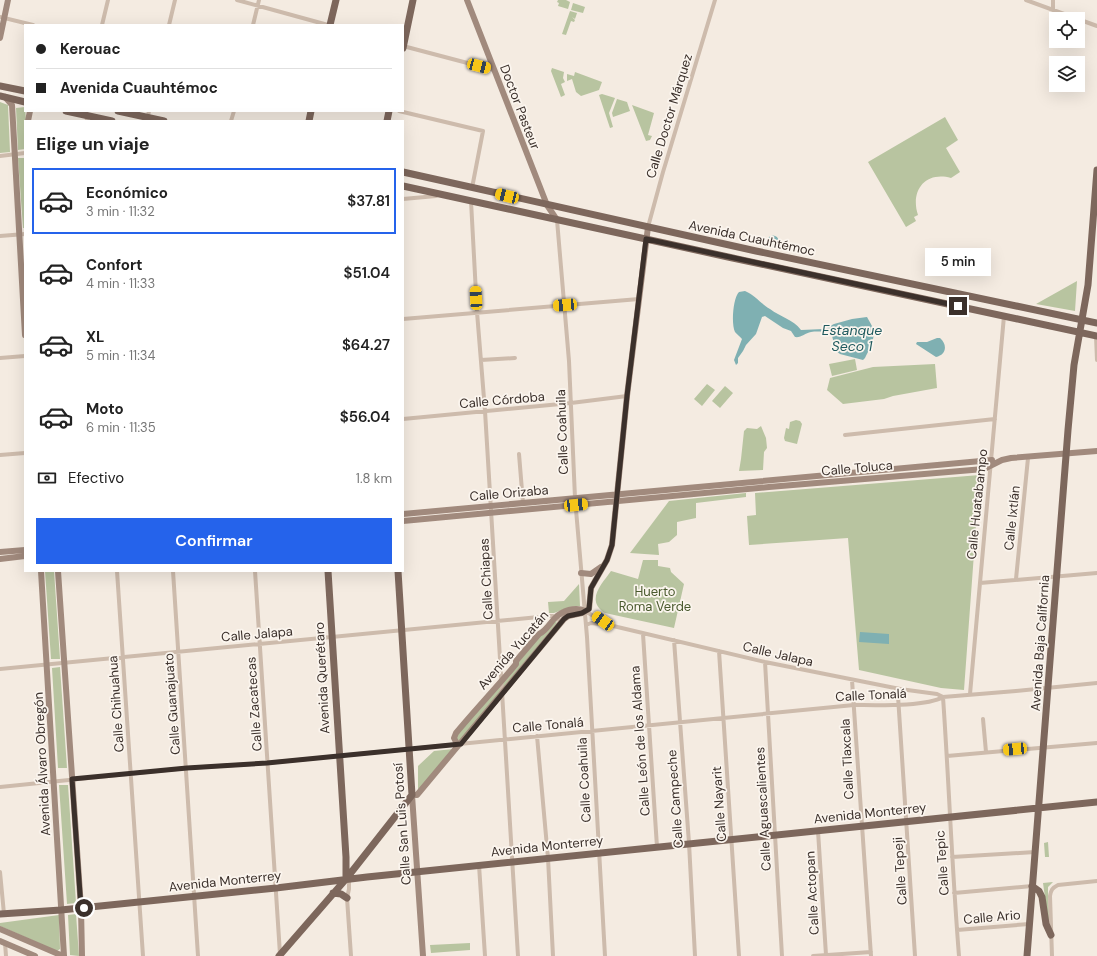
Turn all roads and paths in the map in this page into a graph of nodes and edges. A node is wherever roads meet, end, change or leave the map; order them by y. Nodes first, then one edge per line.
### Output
1 (8, 0) edge
2 (108, 0) edge
3 (175, 0) edge
4 (237, 0) edge
5 (259, 0) edge
6 (336, 0) edge
7 (413, 0) edge
8 (467, 0) edge
9 (715, 0) edge
10 (1026, 0) edge
11 (1053, 0) edge
12 (257, 6) junction
13 (1053, 9) junction
14 (2, 18) edge
15 (29, 24) edge
16 (102, 24) edge
17 (169, 24) edge
18 (253, 24) edge
19 (325, 24) edge
20 (329, 24) edge
21 (1097, 26) edge
22 (0, 38) edge
23 (404, 42) edge
24 (404, 47) edge
25 (494, 70) junction
26 (0, 86) edge
27 (24, 91) edge
28 (2, 97) edge
29 (24, 102) edge
30 (70, 112) edge
31 (123, 112) edge
32 (403, 112) edge
33 (86, 116) edge
34 (148, 117) edge
35 (107, 120) edge
36 (160, 120) edge
37 (24, 153) edge
38 (15, 154) junction
39 (0, 156) edge
40 (1097, 170) edge
41 (404, 172) edge
42 (404, 186) edge
43 (472, 188) junction
44 (443, 195) junction
45 (404, 199) edge
46 (471, 200) junction
47 (547, 205) junction
48 (557, 220) junction
49 (648, 228) junction
50 (22, 234) edge
51 (0, 236) edge
52 (646, 239) junction
53 (639, 299) junction
54 (24, 302) edge
55 (565, 305) junction
56 (477, 312) junction
57 (1004, 316) junction
58 (404, 319) edge
59 (1082, 319) junction
60 (1097, 322) edge
61 (1080, 332) junction
62 (1096, 336) edge
63 (24, 356) edge
64 (0, 358) edge
65 (515, 358) dead end
66 (481, 360) junction
67 (1097, 360) edge
68 (627, 396) junction
69 (571, 403) junction
70 (485, 412) junction
71 (404, 418) edge
72 (995, 419) junction
73 (845, 435) dead end
74 (1097, 451) edge
75 (24, 453) edge
76 (519, 454) dead end
77 (1066, 454) junction
78 (0, 455) edge
79 (1028, 458) junction
80 (991, 462) junction
81 (790, 482) junction
82 (618, 494) junction
83 (617, 501) junction
84 (575, 502) junction
85 (523, 503) junction
86 (491, 509) junction
87 (404, 514) edge
88 (404, 521) edge
89 (24, 550) edge
90 (0, 552) edge
91 (24, 556) edge
92 (0, 559) edge
93 (604, 565) junction
94 (41, 572) edge
95 (58, 572) edge
96 (117, 572) edge
97 (173, 572) edge
98 (255, 572) edge
99 (328, 572) edge
100 (398, 572) edge
101 (581, 573) junction
102 (1097, 573) edge
103 (1057, 576) junction
104 (1016, 579) junction
105 (980, 583) junction
106 (584, 611) junction
107 (555, 618) junction
108 (498, 621) junction
109 (562, 622) junction
110 (586, 625) junction
111 (610, 625) junction
112 (402, 630) junction
113 (643, 634) junction
114 (332, 637) junction
115 (674, 640) junction
116 (260, 644) junction
117 (719, 651) junction
118 (179, 652) junction
119 (123, 657) junction
120 (765, 662) junction
121 (65, 663) junction
122 (47, 665) junction
123 (0, 669) edge
124 (852, 680) junction
125 (501, 682) junction
126 (1097, 683) edge
127 (1048, 688) junction
128 (900, 689) junction
129 (502, 694) junction
130 (970, 694) junction
131 (943, 697) junction
132 (854, 705) junction
133 (899, 705) junction
134 (768, 713) junction
135 (723, 718) junction
136 (983, 719) dead end
137 (679, 722) junction
138 (648, 725) junction
139 (592, 732) junction
140 (537, 736) junction
141 (504, 740) junction
142 (1097, 743) edge
143 (459, 744) junction
144 (1044, 747) junction
145 (409, 748) junction
146 (986, 752) junction
147 (339, 755) junction
148 (947, 756) junction
149 (267, 763) junction
150 (187, 768) junction
151 (130, 773) junction
152 (72, 779) junction
153 (53, 781) junction
154 (0, 787) edge
155 (412, 795) junction
156 (1097, 802) edge
157 (1038, 808) junction
158 (949, 818) junction
159 (906, 821) junction
160 (861, 826) junction
161 (818, 830) junction
162 (774, 835) junction
163 (731, 839) junction
164 (689, 843) junction
165 (657, 847) junction
166 (1035, 852) junction
167 (599, 853) junction
168 (952, 857) junction
169 (548, 858) junction
170 (512, 862) junction
171 (358, 863) junction
172 (479, 865) junction
173 (418, 871) junction
174 (0, 872) edge
175 (367, 876) junction
176 (347, 879) junction
177 (1097, 881) edge
178 (1032, 886) junction
179 (276, 888) junction
180 (333, 893) junction
181 (954, 893) junction
182 (195, 896) junction
183 (347, 898) junction
184 (139, 902) junction
185 (81, 908) junction
186 (61, 910) junction
187 (2, 914) edge
188 (1029, 924) junction
189 (0, 929) edge
190 (957, 930) junction
191 (1051, 935) junction
192 (3, 942) edge
193 (871, 954) edge
194 (826, 955) edge
195 (6, 956) edge
196 (35, 956) edge
197 (64, 956) edge
198 (82, 956) edge
199 (143, 956) edge
200 (198, 956) edge
201 (280, 956) edge
202 (352, 956) edge
203 (423, 956) edge
204 (485, 956) edge
205 (518, 956) edge
206 (553, 956) edge
207 (605, 956) edge
208 (695, 956) edge
209 (739, 956) edge
210 (782, 956) edge
211 (813, 956) edge
212 (915, 956) edge
213 (959, 956) edge
214 (1026, 956) edge
215 (1052, 956) edge

1 - 14 street
2 - 16 street
3 - 17 street
4 - 12 street
5 - 12 street
6 - 20 main road
7 - 23 main road
8 - 25 street, Doctor Pasteur
9 - 49 street, Calle Doctor Márquez
10 - 13 street
11 - 13 street
12 - 18 street
12 - 19 street
13 - 21 street
14 - 15 street
14 - 22 street
24 - 25 street
25 - 47 street, Doctor Pasteur
26 - 27 main road
28 - 29 main road
28 - 38 street
30 - 33 main road
31 - 34 main road
32 - 43 street
33 - 35 main road
34 - 36 main road
37 - 38 street
38 - 39 street
38 - 50 street
40 - 59 main road, Avenida Baja California
41 - 43 main road, Avenida Cuauhtémoc
42 - 44 main road, Avenida Cuauhtémoc
43 - 47 main road, Avenida Cuauhtémoc
44 - 45 street
44 - 46 main road, Avenida Cuauhtémoc
46 - 48 main road, Avenida Cuauhtémoc
46 - 56 street, Calle Chiapas
47 - 48 street, Doctor Pasteur
47 - 49 main road, Avenida Cuauhtémoc
48 - 52 main road, Avenida Cuauhtémoc
48 - 55 street, Calle Coahuila
49 - 52 street, Calle Doctor Márquez
49 - 59 main road, Avenida Cuauhtémoc
50 - 51 street
50 - 54 street
52 - 53 street, Calle Doctor Márquez
52 - 57 main road, Avenida Cuauhtémoc
53 - 55 street
53 - 68 street, Calle Doctor Márquez
55 - 56 street
55 - 69 street, Calle Coahuila
56 - 58 street
56 - 66 street, Calle Chiapas
57 - 61 main road, Avenida Cuauhtémoc
57 - 72 street, Calle Huatabampo
59 - 60 main road, Avenida Cuauhtémoc
59 - 61 main road, Avenida Baja California
61 - 62 main road, Avenida Cuauhtémoc
61 - 77 main road, Avenida Baja California
62 - 67 street
63 - 64 street
65 - 66 street
66 - 70 street, Calle Chiapas
68 - 69 street, Calle Córdoba
68 - 82 street, Calle Doctor Márquez
69 - 70 street, Calle Córdoba
69 - 84 street, Calle Coahuila
70 - 71 street, Calle Córdoba
70 - 86 street, Calle Chiapas
72 - 73 street
72 - 80 street, Calle Huatabampo
74 - 77 street, Calle Toluca
75 - 78 street
76 - 85 street
77 - 79 street, Calle Toluca
77 - 103 main road, Avenida Baja California
79 - 80 street, Calle Toluca
79 - 104 street, Calle Ixtlán
80 - 81 street, Calle Toluca
80 - 105 street, Calle Huatabampo
81 - 82 street, Calle Toluca
81 - 83 street, Calle Toluca
82 - 83 street, Calle Doctor Márquez
82 - 84 street, Calle Orizaba
83 - 84 street, Calle Orizaba
83 - 93 street, Calle Doctor Márquez
84 - 85 street, Calle Orizaba
84 - 86 street, Calle Orizaba
84 - 101 street, Calle Coahuila
85 - 86 street, Calle Orizaba
86 - 87 street, Calle Orizaba
86 - 88 street, Calle Orizaba
86 - 108 street, Calle Chiapas
89 - 90 street
91 - 92 street
93 - 101 street
93 - 106 street, Calle Doctor Márquez
94 - 122 street, Avenida Álvaro Obregón
95 - 121 street
96 - 119 street, Calle Chihuahua
97 - 118 street, Calle Guanajuato
98 - 116 street, Calle Zacatecas
99 - 114 main road, Avenida Querétaro
100 - 112 main road, Calle San Luis Potosí
101 - 106 street, Calle Coahuila
102 - 103 street
103 - 104 street
103 - 127 main road, Avenida Baja California
104 - 105 street
105 - 130 street, Calle Huatabampo
106 - 107 street, Avenida Yucatán
106 - 109 street, Avenida Yucatán
106 - 110 street, Calle Coahuila
106 - 111 street, Calle Jalapa
107 - 108 street, Calle Jalapa
107 - 109 street, Calle Jalapa
107 - 125 street, Avenida Yucatán
108 - 112 street, Calle Jalapa
108 - 125 street, Calle Chiapas
109 - 129 street, Avenida Yucatán
110 - 111 street, Calle Jalapa
110 - 139 street, Calle Coahuila
111 - 113 street, Calle Jalapa
112 - 114 street, Calle Jalapa
112 - 145 main road, Calle San Luis Potosí
113 - 115 street, Calle Jalapa
113 - 138 street, Calle León de los Aldama
114 - 116 street, Calle Jalapa
114 - 147 main road, Avenida Querétaro
115 - 117 street, Calle Jalapa
115 - 137 street, Calle Campeche
116 - 118 street, Calle Jalapa
116 - 149 street, Calle Zacatecas
117 - 120 street, Calle Jalapa
117 - 135 street, Calle Nayarit
118 - 119 street, Calle Jalapa
118 - 150 street, Calle Guanajuato
119 - 121 street, Calle Jalapa
119 - 151 street, Calle Chihuahua
120 - 124 street, Calle Jalapa
120 - 134 street, Calle Aguascalientes
121 - 122 street, Calle Jalapa
121 - 152 street
122 - 123 street, Calle Jalapa
122 - 153 street, Avenida Álvaro Obregón
124 - 128 street, Calle Jalapa
124 - 132 street, Calle Tlaxcala
125 - 129 street, Calle Chiapas
125 - 143 street, Avenida Yucatán
126 - 127 street, Calle Tonalá
127 - 130 street, Calle Tonalá
127 - 144 main road, Avenida Baja California
128 - 131 street, Calle Jalapa
128 - 133 street, Calle Tepeji
129 - 141 street, Calle Chiapas
129 - 143 street, Avenida Yucatán
130 - 131 street, Calle Tonalá
131 - 133 street, Calle Tonalá
131 - 148 street, Calle Tepic
132 - 133 street, Calle Tonalá
132 - 134 street, Calle Tonalá
132 - 160 street, Calle Tlaxcala
133 - 159 street, Calle Tepeji
134 - 135 street, Calle Tonalá
134 - 162 street, Calle Aguascalientes
135 - 137 street, Calle Tonalá
135 - 163 street, Calle Nayarit
136 - 146 street
137 - 138 street, Calle Tonalá
137 - 164 street, Calle Campeche
138 - 139 street, Calle Tonalá
138 - 165 street, Calle León de los Aldama
139 - 140 street, Calle Tonalá
139 - 167 street, Calle Coahuila
140 - 141 street, Calle Tonalá
140 - 169 street
141 - 143 street, Calle Tonalá
141 - 170 street, Calle Chiapas
142 - 144 street
143 - 145 street, Calle Tonalá
143 - 155 street, Avenida Yucatán
144 - 146 street
144 - 157 main road, Avenida Baja California
145 - 147 street, Calle Tonalá
145 - 155 main road, Calle San Luis Potosí
146 - 148 street
147 - 149 street, Calle Tonalá
147 - 176 main road, Avenida Querétaro
148 - 158 street, Calle Tepic
149 - 150 street, Calle Tonalá
149 - 179 street, Calle Zacatecas
150 - 151 street, Calle Tonalá
150 - 182 street, Calle Guanajuato
151 - 152 street, Calle Tonalá
151 - 184 street, Calle Chihuahua
152 - 153 street, Calle Tonalá
152 - 185 street
153 - 154 street, Calle Tonalá
153 - 186 street, Avenida Álvaro Obregón
155 - 171 main road, Avenida Yucatán
155 - 173 street, Calle San Luis Potosí
156 - 157 main road, Avenida Monterrey
157 - 158 main road, Avenida Monterrey
157 - 166 main road, Avenida Baja California
158 - 159 main road, Avenida Monterrey
158 - 168 street, Calle Tepic
159 - 160 main road, Avenida Monterrey
159 - 212 street, Calle Tepeji
160 - 161 main road, Avenida Monterrey
160 - 193 street, Calle Tlaxcala
161 - 162 main road, Avenida Monterrey
161 - 194 street, Calle Actopan
162 - 163 main road, Avenida Monterrey
162 - 210 street, Calle Aguascalientes
163 - 164 main road, Avenida Monterrey
163 - 209 street, Calle Nayarit
164 - 165 main road, Avenida Monterrey
164 - 208 street, Calle Campeche
165 - 167 main road, Avenida Monterrey
166 - 168 street
166 - 178 main road, Avenida Baja California
167 - 169 main road, Avenida Monterrey
167 - 207 street, Calle Coahuila
168 - 181 street, Calle Tepic
169 - 170 main road, Avenida Monterrey
169 - 206 street
170 - 172 main road, Avenida Monterrey
170 - 205 street, Calle Chiapas
171 - 175 main road
171 - 176 main road, Avenida Yucatán
172 - 173 main road, Avenida Monterrey
172 - 204 street
173 - 175 main road, Avenida Monterrey
173 - 203 street, Calle San Luis Potosí
174 - 187 street
175 - 176 main road, Avenida Monterrey
176 - 179 main road, Avenida Monterrey
176 - 180 main road, Avenida Yucatán
176 - 183 street, Avenida Querétaro
177 - 191 street
178 - 181 street
178 - 188 main road, Avenida Baja California
178 - 191 main road
179 - 182 main road, Avenida Monterrey
179 - 201 street, Calle Zacatecas
180 - 183 main road
180 - 201 main road
181 - 190 street, Calle Tepic
182 - 184 main road, Avenida Monterrey
182 - 200 street, Calle Guanajuato
183 - 202 street, Avenida Querétaro
184 - 185 main road, Avenida Monterrey
184 - 199 street, Calle Chihuahua
185 - 186 main road, Avenida Monterrey
185 - 198 street
186 - 187 main road, Avenida Monterrey
186 - 197 street, Avenida Álvaro Obregón
188 - 190 street, Calle Ario
188 - 214 main road, Avenida Baja California
189 - 197 street
190 - 213 street, Calle Tepic
191 - 215 street
192 - 195 street
192 - 196 street
193 - 194 street
194 - 211 street

